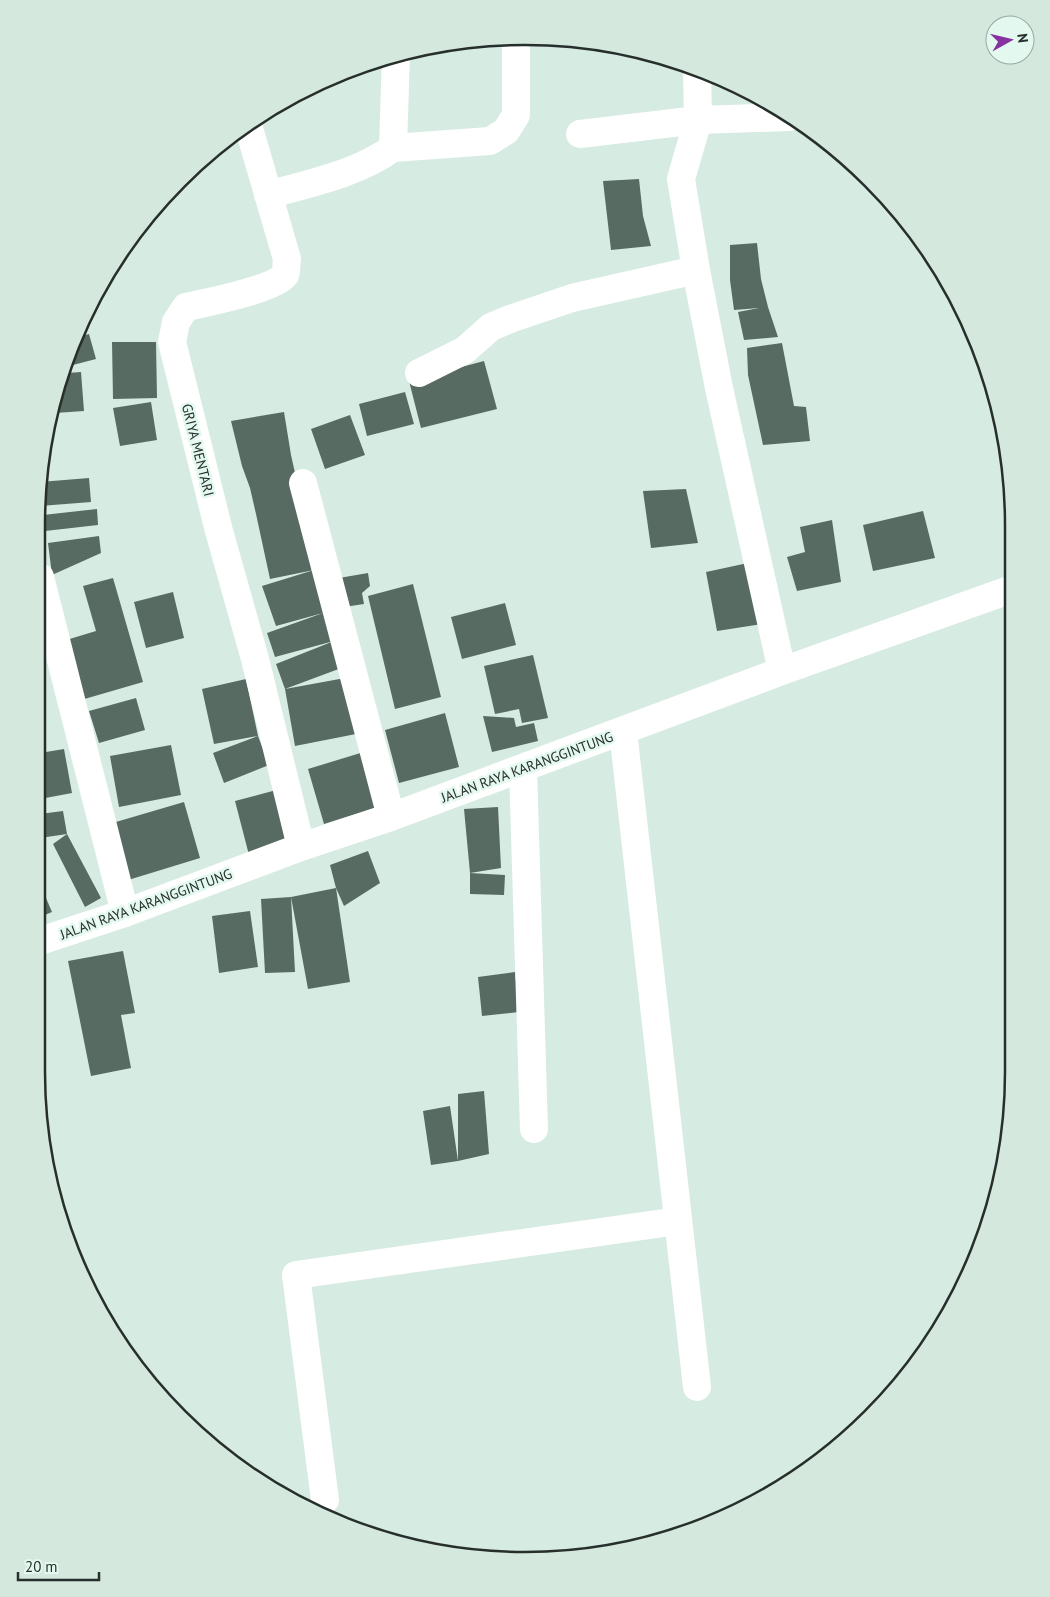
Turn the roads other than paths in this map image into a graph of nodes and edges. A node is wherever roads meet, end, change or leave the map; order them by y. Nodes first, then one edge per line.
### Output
1 (516, 45) edge
2 (396, 63) edge
3 (697, 77) edge
4 (778, 117) edge
5 (698, 120) junction
6 (250, 132) edge
7 (580, 134) dead end
8 (394, 148) junction
9 (268, 195) junction
10 (696, 270) junction
11 (419, 373) dead end
12 (303, 483) dead end
13 (1005, 591) edge
14 (45, 597) edge
15 (782, 671) junction
16 (623, 731) junction
17 (523, 769) junction
18 (391, 817) junction
19 (301, 847) junction
20 (125, 913) junction
21 (45, 939) edge
22 (534, 1129) dead end
23 (678, 1221) junction
24 (697, 1387) dead end
25 (325, 1500) dead end

1 - 8 street
2 - 8 street
3 - 5 street
4 - 5 street
5 - 7 street
5 - 10 street
6 - 9 street, GRIYA MENTARI
8 - 9 street
9 - 19 street, GRIYA MENTARI
10 - 11 street
10 - 15 street
12 - 18 street
13 - 15 street, JALAN RAYA KARANGGINTUNG
14 - 20 street
15 - 16 street, JALAN RAYA KARANGGINTUNG
16 - 17 street, JALAN RAYA KARANGGINTUNG
16 - 23 street
17 - 18 street, JALAN RAYA KARANGGINTUNG
17 - 22 street
18 - 19 street, JALAN RAYA KARANGGINTUNG
19 - 20 street, JALAN RAYA KARANGGINTUNG
20 - 21 street, JALAN RAYA KARANGGINTUNG
23 - 24 street
23 - 25 street

